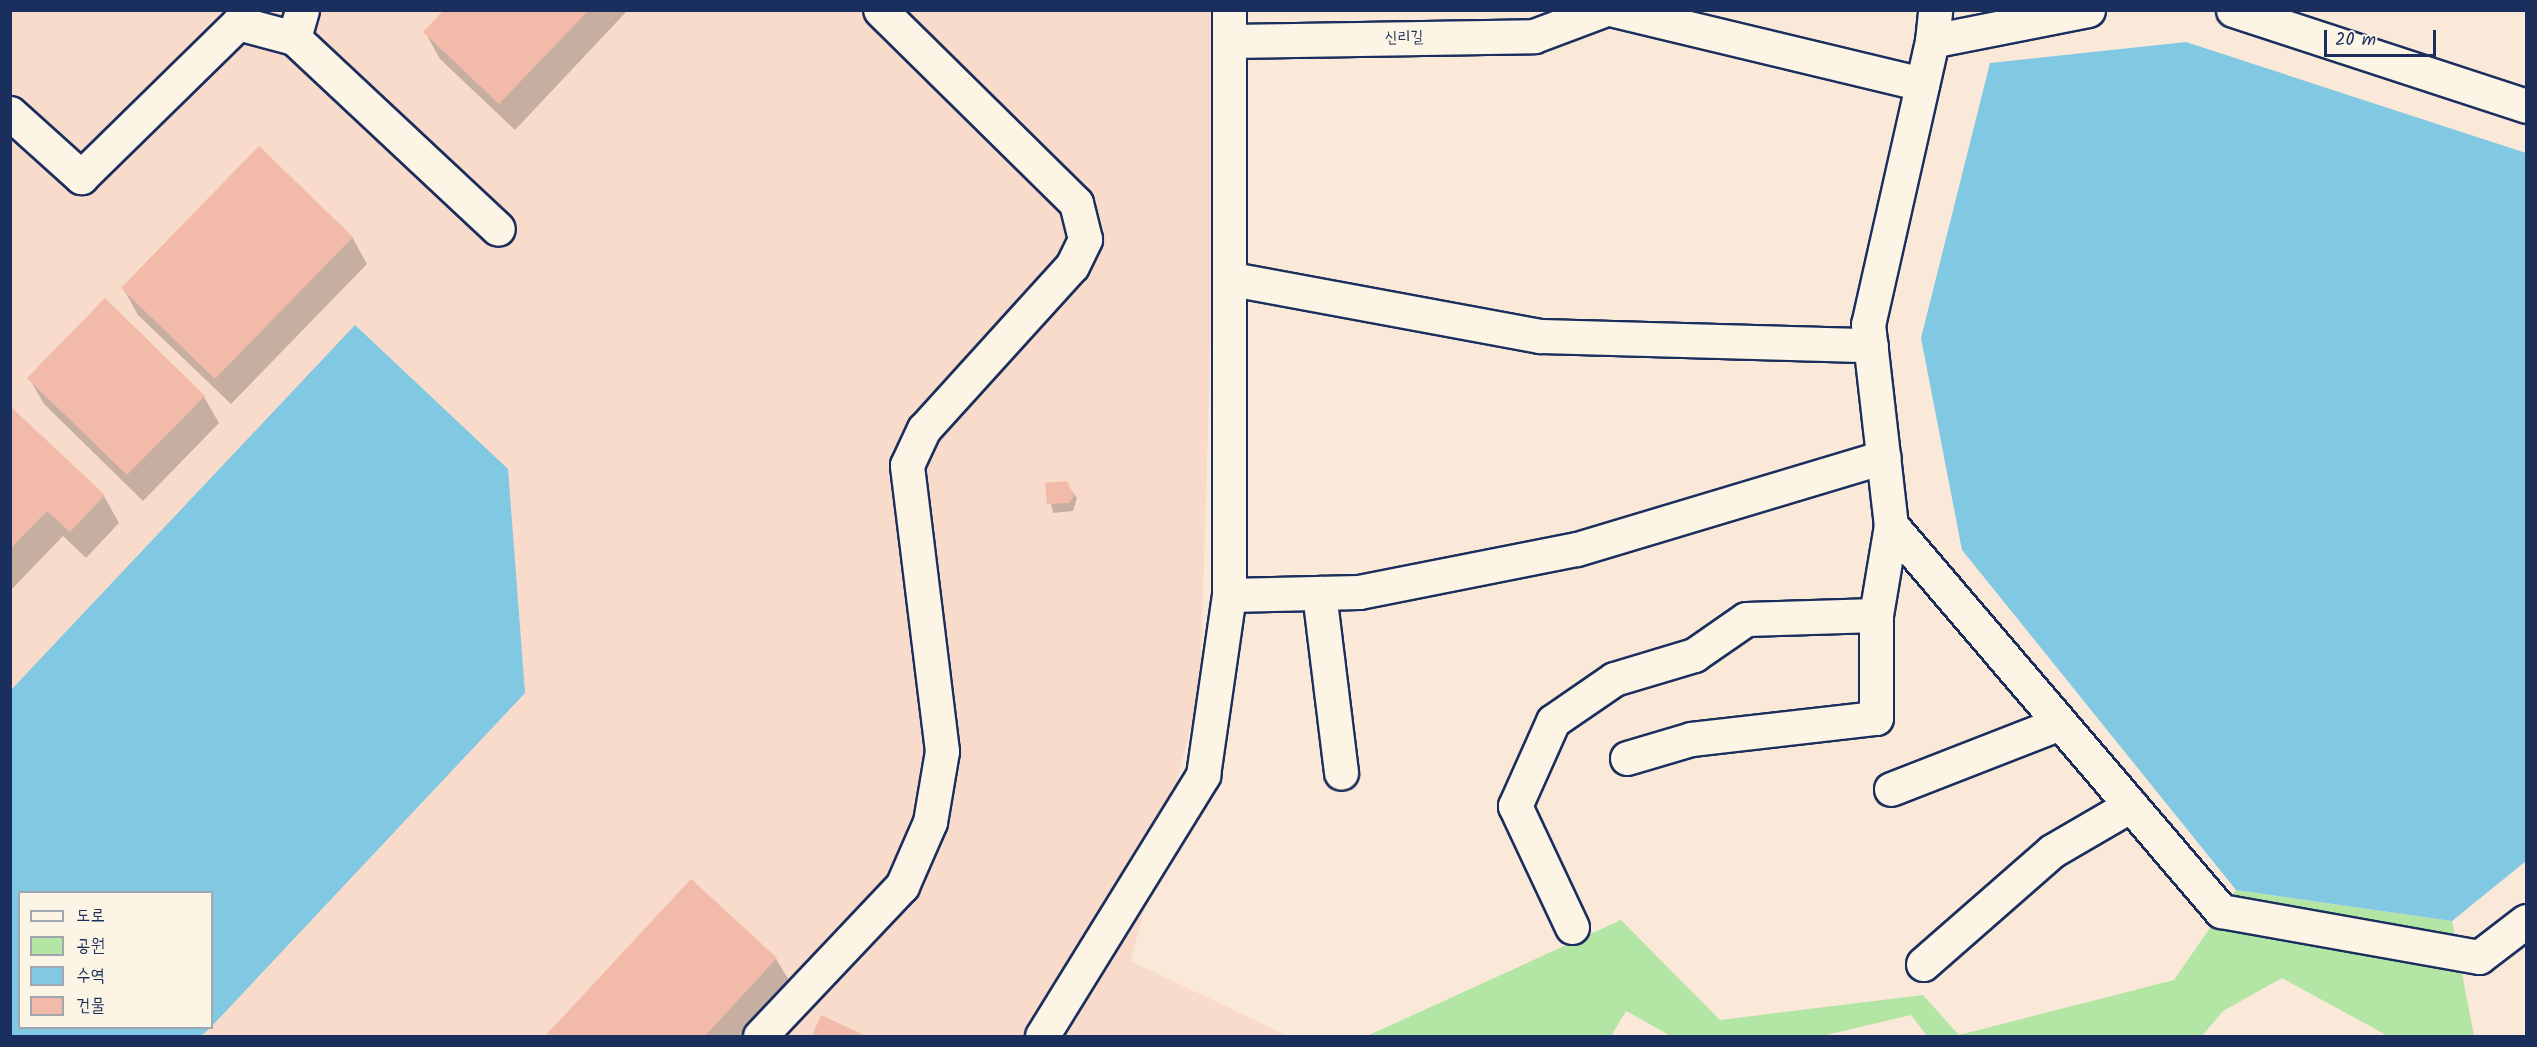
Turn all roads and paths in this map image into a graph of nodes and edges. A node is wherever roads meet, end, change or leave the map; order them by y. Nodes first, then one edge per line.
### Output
1 (880, 10) edge
2 (1603, 10) edge
3 (1614, 10) edge
4 (2088, 10) edge
5 (2233, 10) edge
6 (298, 24) edge
7 (1230, 26) edge
8 (1934, 26) edge
9 (1922, 84) junction
10 (2526, 106) edge
11 (10, 113) edge
12 (498, 229) dead end
13 (1232, 279) junction
14 (1871, 345) junction
15 (1884, 457) junction
16 (1891, 525) junction
17 (1319, 593) junction
18 (1229, 595) junction
19 (1876, 615) junction
20 (2060, 723) junction
21 (1627, 758) dead end
22 (1341, 773) dead end
23 (1891, 789) dead end
24 (2131, 805) junction
25 (2526, 921) edge
26 (1572, 927) dead end
27 (1923, 964) dead end
28 (764, 1033) edge
29 (1042, 1036) edge

1 - 28 street
2 - 7 street, 신리길
3 - 9 street
4 - 8 street
5 - 10 street
6 - 11 street
6 - 12 street
7 - 13 street
8 - 9 street
9 - 14 street
13 - 14 street
13 - 18 street
14 - 15 street
15 - 16 street
15 - 17 street
16 - 19 street
16 - 20 street
17 - 18 street
17 - 22 street
18 - 29 street
19 - 21 street
19 - 26 street
20 - 23 street
20 - 24 street
24 - 25 street
24 - 27 street

